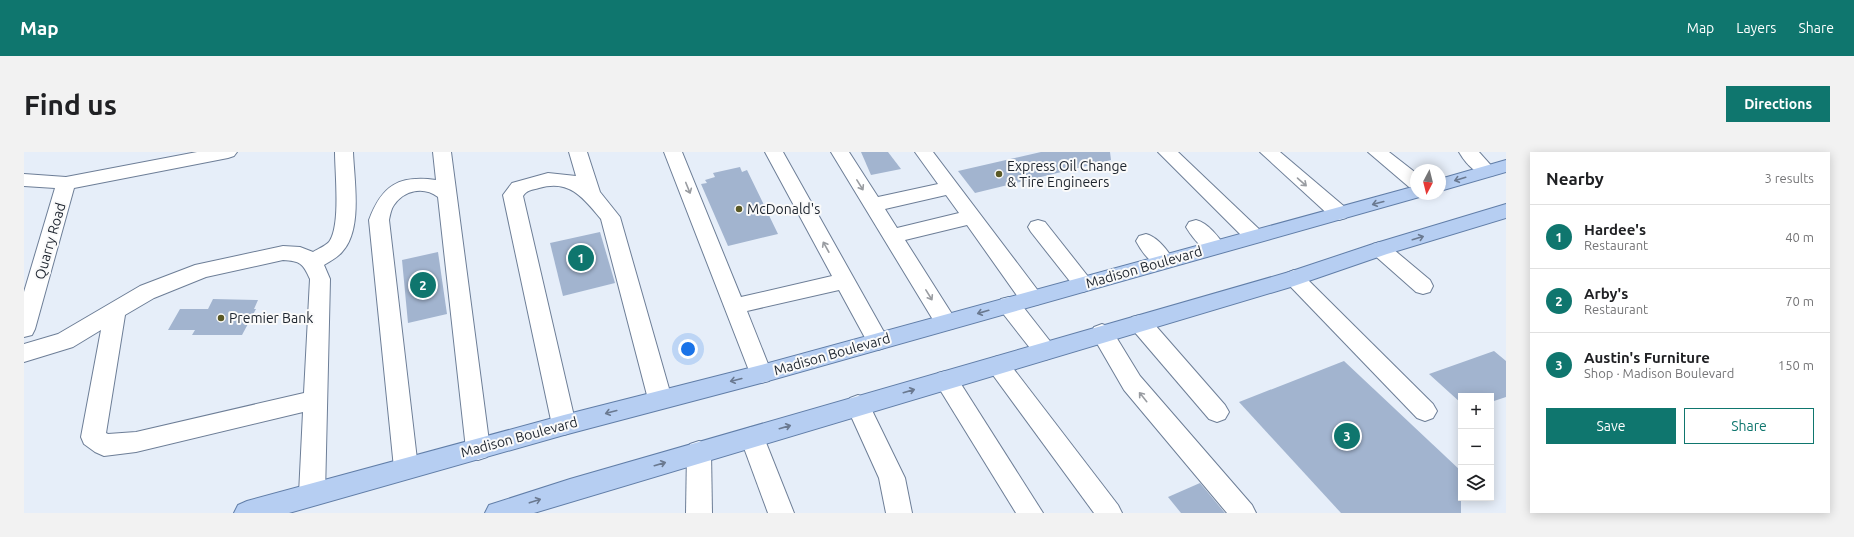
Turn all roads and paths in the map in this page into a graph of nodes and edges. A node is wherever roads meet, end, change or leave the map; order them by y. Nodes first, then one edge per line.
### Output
1 (128, 152) edge
2 (228, 152) edge
3 (344, 152) edge
4 (442, 152) edge
5 (578, 152) edge
6 (673, 152) edge
7 (774, 152) edge
8 (840, 152) edge
9 (924, 152) edge
10 (1167, 152) edge
11 (1377, 152) edge
12 (1468, 152) edge
13 (1277, 153) edge
14 (1506, 166) edge
15 (1487, 171) junction
16 (124, 172) junction
17 (1410, 178) edge
18 (24, 180) edge
19 (66, 183) junction
20 (1446, 183) edge
21 (950, 188) junction
22 (448, 194) junction
23 (591, 194) junction
24 (1410, 194) edge
25 (873, 205) junction
26 (1506, 211) edge
27 (1339, 213) junction
28 (972, 217) junction
29 (1038, 227) dead end
30 (1196, 227) dead end
31 (892, 236) junction
32 (1254, 236) junction
33 (1146, 241) dead end
34 (1215, 247) junction
35 (1380, 249) junction
36 (1164, 261) junction
37 (313, 262) junction
38 (1294, 278) junction
39 (844, 281) junction
40 (1083, 284) junction
41 (1424, 286) dead end
42 (1031, 298) junction
43 (29, 299) edge
44 (1009, 305) junction
45 (735, 306) junction
46 (115, 312) junction
47 (946, 322) junction
48 (1140, 323) junction
49 (24, 329) edge
50 (1102, 333) junction
51 (878, 341) junction
52 (1045, 351) junction
53 (24, 353) edge
54 (998, 365) junction
55 (761, 374) junction
56 (946, 380) junction
57 (660, 399) junction
58 (314, 400) junction
59 (858, 406) junction
60 (1425, 411) dead end
61 (1217, 412) dead end
62 (564, 425) junction
63 (752, 437) junction
64 (478, 449) junction
65 (699, 452) junction
66 (406, 468) junction
67 (312, 494) junction
68 (247, 513) edge
69 (498, 513) edge
70 (699, 513) edge
71 (781, 513) edge
72 (899, 513) edge
73 (1030, 513) edge
74 (1109, 513) edge
75 (1243, 513) edge

1 - 16 street
2 - 16 street
3 - 37 street
4 - 22 street
5 - 23 street
6 -> 45 street
39 -> 7 street
8 -> 25 street
9 - 21 street
10 - 32 street
11 - 17 street
12 - 15 street
13 -> 27 street
14 - 15 main road
15 -> 20 main road
16 - 19 street
18 - 19 street
19 - 43 street, Quarry Road
21 - 25 street
21 - 28 street
22 - 64 street
22 - 66 street
23 - 57 street
23 - 62 street
24 -> 27 main road, Madison Boulevard
25 - 31 street
35 -> 26 main road
27 - 32 main road, Madison Boulevard
28 - 31 street
28 - 42 street
29 - 40 street
30 - 34 street
31 -> 47 street
32 - 34 main road, Madison Boulevard
33 - 36 street
34 - 36 main road, Madison Boulevard
35 - 38 main road
35 - 41 street
36 - 40 main road, Madison Boulevard
37 - 46 street
37 - 58 street
38 - 48 main road
38 - 60 street
39 - 45 street
39 - 51 street
40 - 42 main road, Madison Boulevard
42 - 44 main road, Madison Boulevard
43 - 49 street, Quarry Road
44 -> 47 main road, Madison Boulevard
44 - 52 street
45 - 55 street
46 - 53 street
46 - 58 street
47 - 51 main road, Madison Boulevard
48 - 50 main road
48 - 61 street
50 - 52 main road
75 -> 50 street
51 - 55 main road, Madison Boulevard
52 - 54 main road
54 - 56 main road
54 - 74 street
55 -> 57 main road, Madison Boulevard
59 -> 56 main road
56 - 73 street
57 -> 62 main road, Madison Boulevard
58 - 67 street
63 -> 59 main road
59 - 72 street
62 - 64 main road, Madison Boulevard
63 - 65 main road
63 - 71 street
64 - 66 main road, Madison Boulevard
69 -> 65 main road
65 - 70 street
66 - 67 main road, Madison Boulevard
67 - 68 main road, Madison Boulevard

